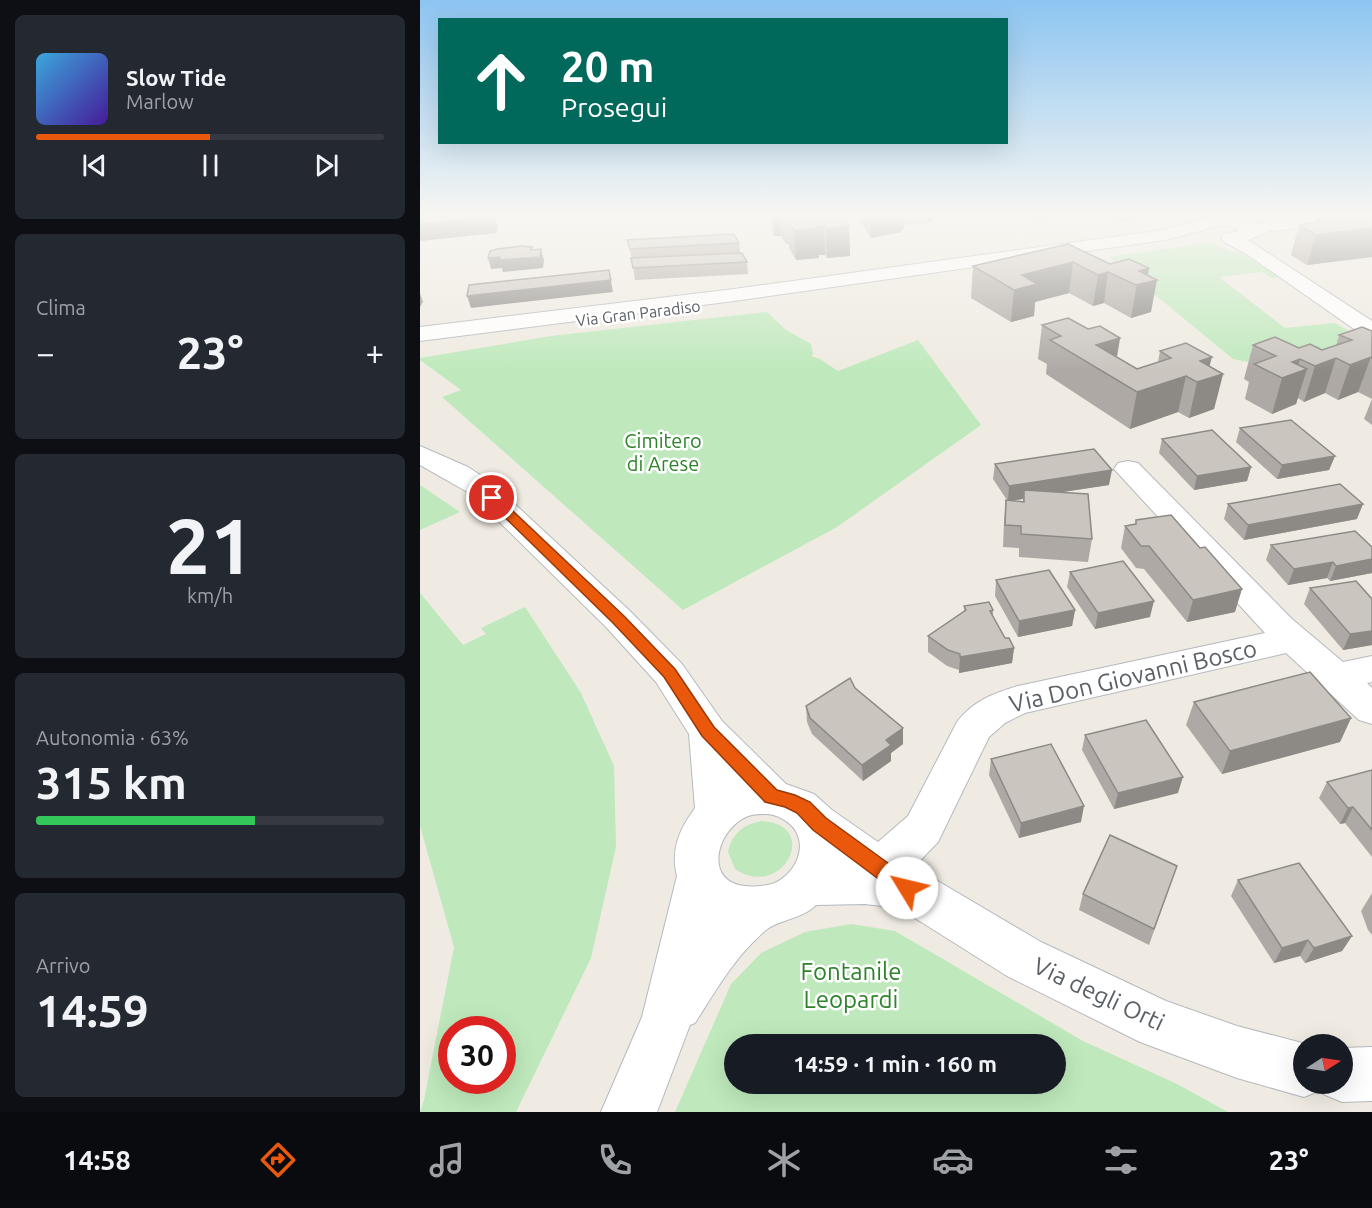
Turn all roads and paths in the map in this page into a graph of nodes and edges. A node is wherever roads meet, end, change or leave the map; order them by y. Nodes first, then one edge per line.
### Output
1 (928, 268) edge
2 (972, 268) edge
3 (1280, 268) edge
4 (1372, 331) edge
5 (420, 334) edge
6 (420, 340) edge
7 (420, 454) edge
8 (1128, 469) dead end
9 (1292, 639) junction
10 (1372, 669) edge
11 (1336, 677) junction
12 (1372, 710) edge
13 (708, 732) junction
14 (771, 796) junction
15 (717, 815) junction
16 (819, 824) junction
17 (699, 877) junction
18 (892, 877) junction
19 (807, 885) junction
20 (756, 909) junction
21 (667, 1019) junction
22 (1293, 1067) edge
23 (1372, 1074) edge
24 (1353, 1075) edge
25 (629, 1112) edge

1 - 5 street, Via Gran Paradiso
2 - 6 street, Via Gran Paradiso
3 - 4 street
7 - 13 street
8 - 9 street, Via Don Giovanni Bosco
9 - 11 street, Via Don Giovanni Bosco
9 - 18 street, Via Don Giovanni Bosco
10 - 11 street
11 - 12 street, Via Don Giovanni Bosco
13 - 14 street
13 - 15 street
14 - 15 street
14 - 16 street
15 - 17 street
16 - 18 street, Via degli Orti
16 - 19 street
17 - 20 street
17 - 21 street
18 - 19 street, Via degli Orti
18 - 22 street, Via degli Orti
19 - 20 street
20 - 21 street
21 - 25 street
23 - 24 street

